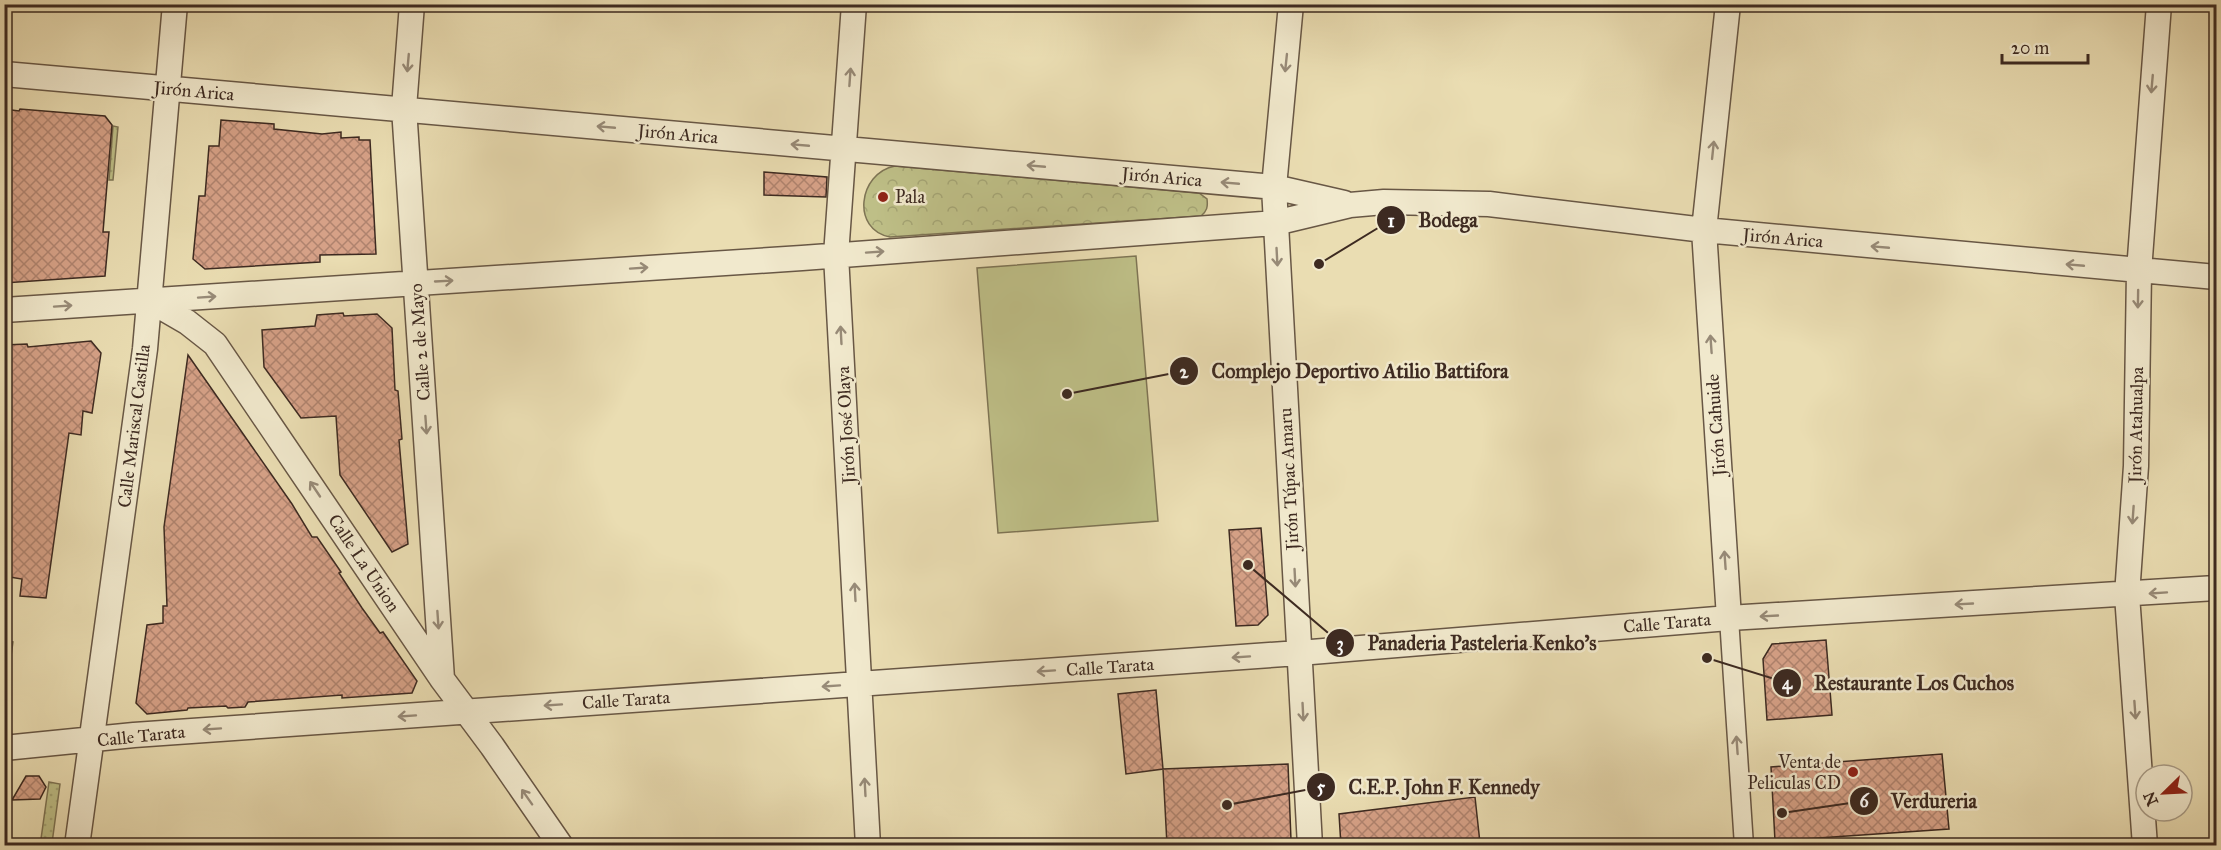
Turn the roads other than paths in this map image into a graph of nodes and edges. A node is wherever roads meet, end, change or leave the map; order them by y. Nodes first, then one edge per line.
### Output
1 (175, 4) edge
2 (412, 4) edge
3 (854, 4) edge
4 (1291, 4) edge
5 (1728, 4) edge
6 (2159, 4) edge
7 (4, 74) edge
8 (169, 89) junction
9 (404, 108) junction
10 (845, 149) junction
11 (1274, 187) junction
12 (1350, 205) junction
13 (1275, 223) junction
14 (1704, 230) junction
15 (836, 255) junction
16 (2139, 271) junction
17 (2217, 277) edge
18 (416, 283) junction
19 (149, 300) junction
20 (4, 310) edge
21 (2217, 588) edge
22 (2127, 595) junction
23 (1728, 618) junction
24 (1299, 653) junction
25 (442, 679) junction
26 (860, 684) junction
27 (465, 712) junction
28 (92, 740) junction
29 (4, 748) edge
30 (78, 846) edge
31 (561, 846) edge
32 (868, 846) edge
33 (1310, 846) edge
34 (1744, 846) edge
35 (2145, 846) edge

1 - 8 street, Calle Mariscal Castilla
2 -> 9 street, Calle 2 de Mayo
10 -> 3 street, Jirón José Olaya
4 -> 11 street, Jirón Túpac Amaru
14 -> 5 street, Jirón Cahuide
6 -> 16 street, Jirón Atahualpa
7 - 8 street, Jirón Arica
8 - 9 street, Jirón Arica
8 - 19 street, Calle Mariscal Castilla
10 -> 9 street, Jirón Arica
9 - 18 street, Calle 2 de Mayo
11 -> 10 street, Jirón Arica
10 - 15 street, Jirón José Olaya
11 - 12 street, Jirón Arica
11 - 13 street, Jirón Túpac Amaru
12 - 13 street, Jirón Arica
12 - 14 street, Jirón Arica
15 -> 13 street, Jirón Arica
13 -> 24 street, Jirón Túpac Amaru
16 -> 14 street, Jirón Arica
23 -> 14 street, Jirón Cahuide
18 -> 15 street, Jirón Arica
26 -> 15 street, Jirón José Olaya
16 - 17 street, Jirón Arica
16 -> 22 street, Jirón Atahualpa
19 -> 18 street, Jirón Arica
18 -> 25 street, Calle 2 de Mayo
20 -> 19 street, Jirón Arica
25 -> 19 street, Calle La Union
19 - 28 street, Calle Mariscal Castilla
21 -> 22 street, Calle Tarata
22 -> 23 street, Calle Tarata
22 -> 35 street, Jirón Atahualpa
23 - 24 street, Calle Tarata
34 -> 23 street, Jirón Cahuide
24 -> 26 street, Calle Tarata
24 -> 33 street, Jirón Túpac Amaru
25 - 27 street, Calle La Union
26 -> 27 street, Calle Tarata
32 -> 26 street, Jirón José Olaya
27 -> 28 street, Calle Tarata
31 -> 27 street, Calle La Union
28 - 29 street, Calle Tarata
28 - 30 street, Calle Mariscal Castilla

